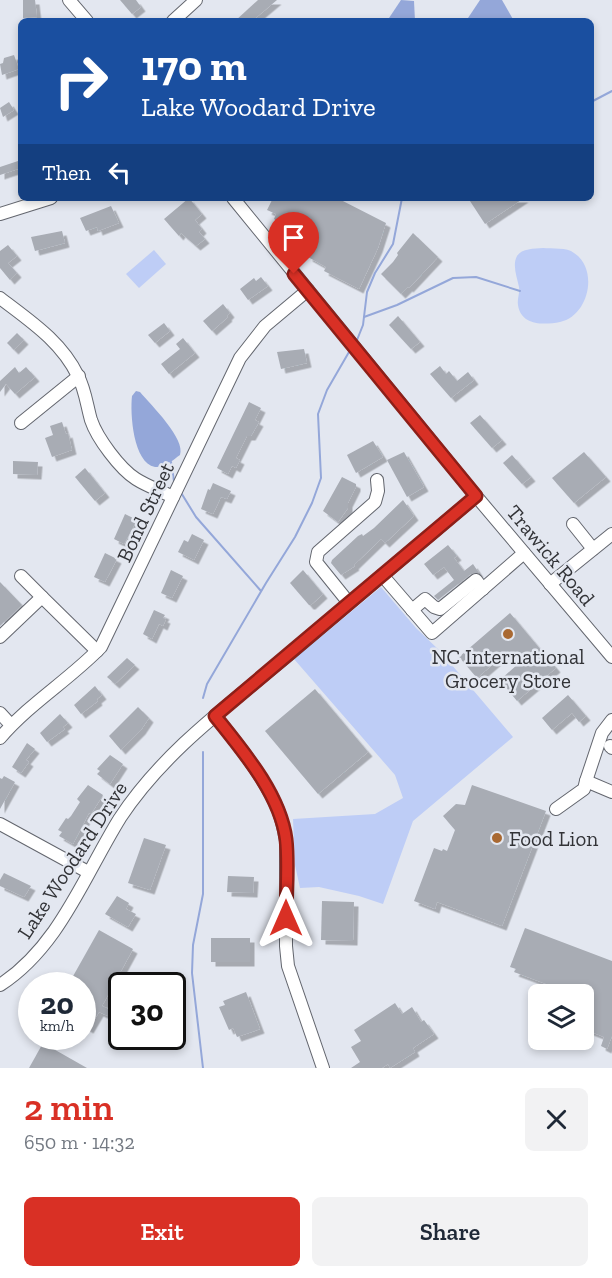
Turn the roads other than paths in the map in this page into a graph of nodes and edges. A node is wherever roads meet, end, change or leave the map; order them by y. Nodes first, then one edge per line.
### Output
1 (69, 0) edge
2 (196, 0) edge
3 (84, 18) edge
4 (176, 18) edge
5 (41, 201) edge
6 (235, 201) edge
7 (0, 214) edge
8 (308, 290) junction
9 (0, 298) edge
10 (79, 376) junction
11 (21, 423) dead end
12 (377, 480) dead end
13 (476, 496) junction
14 (173, 497) junction
15 (573, 524) dead end
16 (612, 534) edge
17 (594, 549) junction
18 (524, 553) junction
19 (382, 575) junction
20 (21, 576) dead end
21 (550, 584) junction
22 (42, 597) junction
23 (349, 603) junction
24 (452, 608) junction
25 (412, 610) junction
26 (0, 637) edge
27 (97, 651) junction
28 (612, 657) edge
29 (0, 713) edge
30 (215, 716) junction
31 (612, 720) edge
32 (11, 725) junction
33 (0, 738) edge
34 (586, 781) junction
35 (612, 792) edge
36 (556, 809) dead end
37 (0, 824) edge
38 (88, 872) junction
39 (0, 985) edge
40 (323, 1068) edge

1 - 3 street
2 - 4 street
5 - 7 street
6 - 8 street, Trawick Road
8 - 13 street, Trawick Road
8 - 14 street, Bond Street
9 - 10 street
10 - 11 street
10 - 14 street
12 - 23 street
13 - 18 street, Trawick Road
13 - 19 street, Lake Woodard Drive
14 - 27 street, Bond Street
15 - 17 street
16 - 17 street
17 - 21 street
18 - 21 street, Trawick Road
18 - 24 street
19 - 23 street, Lake Woodard Drive
19 - 25 street
20 - 22 street
21 - 28 street, Trawick Road
22 - 26 street
22 - 27 street
23 - 30 street, Lake Woodard Drive
24 - 25 street
24 - 25 street
27 - 32 street, Bond Street
29 - 32 street
30 - 38 street, Lake Woodard Drive
30 - 40 street
31 - 34 street
32 - 33 street, Bond Street
34 - 35 street
34 - 36 street
37 - 38 street
38 - 39 street, Lake Woodard Drive

